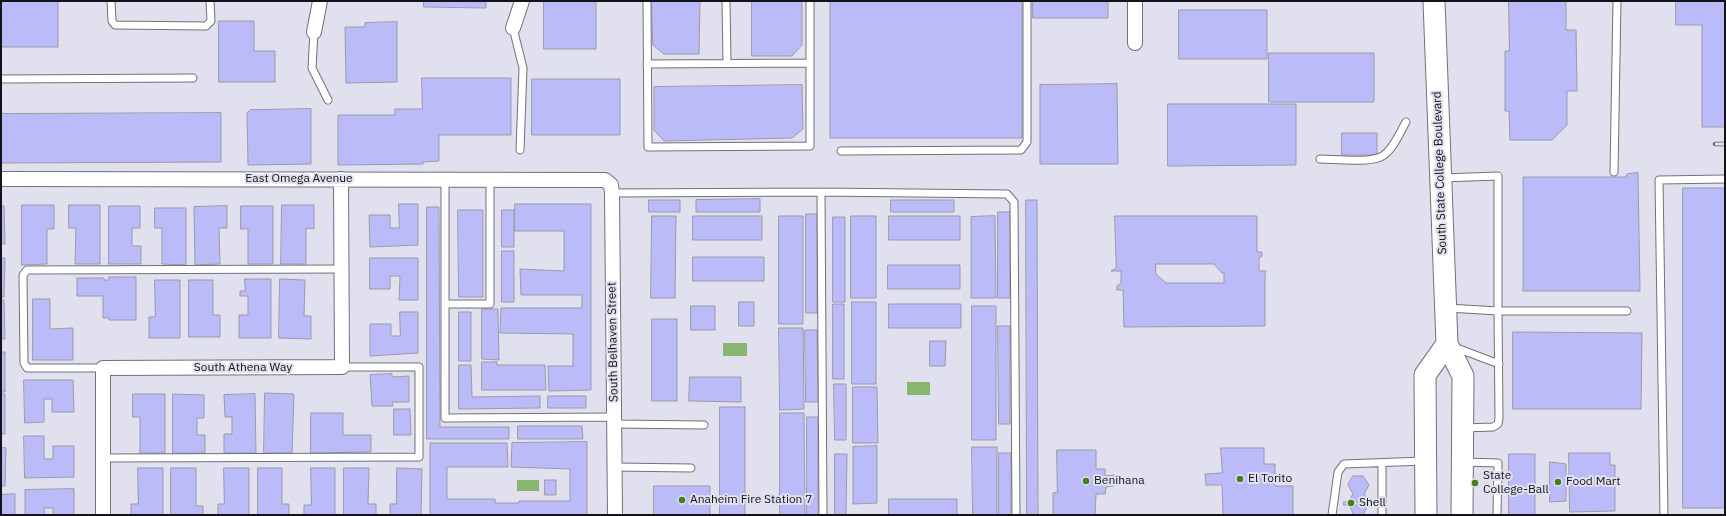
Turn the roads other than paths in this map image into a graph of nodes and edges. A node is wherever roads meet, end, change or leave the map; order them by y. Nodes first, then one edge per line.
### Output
1 (112, 1) edge
2 (210, 1) edge
3 (320, 1) edge
4 (522, 1) edge
5 (647, 1) edge
6 (726, 1) edge
7 (810, 1) edge
8 (1027, 1) edge
9 (1135, 1) edge
10 (1434, 1) edge
11 (1617, 1) edge
12 (513, 28) joint
13 (314, 32) joint
14 (1135, 43) dead end
15 (810, 63) junction
16 (647, 64) junction
17 (727, 64) junction
18 (193, 78) dead end
19 (1, 79) edge
20 (328, 100) dead end
21 (1406, 122) dead end
22 (520, 150) dead end
23 (841, 151) dead end
24 (1320, 160) dead end
25 (1614, 172) dead end
26 (1440, 178) junction
27 (1, 179) edge
28 (1725, 179) edge
29 (341, 180) junction
30 (444, 180) junction
31 (490, 180) junction
32 (821, 192) junction
33 (612, 193) junction
34 (342, 269) junction
35 (445, 304) junction
36 (1446, 308) junction
37 (1498, 311) junction
38 (1627, 311) dead end
39 (1447, 344) junction
40 (1499, 364) junction
41 (342, 367) junction
42 (102, 368) junction
43 (614, 421) junction
44 (704, 425) dead end
45 (1462, 428) junction
46 (103, 458) junction
47 (1425, 461) junction
48 (1462, 462) junction
49 (1382, 463) junction
50 (615, 467) junction
51 (691, 468) dead end
52 (103, 515) edge
53 (615, 515) edge
54 (823, 515) edge
55 (1016, 515) edge
56 (1332, 515) edge
57 (1382, 515) edge
58 (1426, 515) edge
59 (1462, 515) edge
60 (1497, 515) edge
61 (1664, 515) edge

1 - 2 lane
3 - 13 street
4 - 12 street
5 - 16 lane
6 - 17 lane
7 - 15 lane
8 - 23 lane
9 - 14 street
10 - 26 main road, South State College Boulevard
11 - 25 lane
12 - 22 lane
13 - 20 lane
15 - 16 lane
15 - 17 lane
16 - 17 lane
18 - 19 lane
21 - 24 lane
26 - 36 main road, South State College Boulevard
26 - 37 lane
27 - 29 street, East Omega Avenue
28 - 61 lane
29 - 30 street, East Omega Avenue
29 - 34 street
30 - 31 street, East Omega Avenue
30 - 35 lane
31 - 33 street, East Omega Avenue
31 - 35 lane
32 - 33 lane
32 - 54 lane
32 - 55 lane
33 - 43 street, South Belhaven Street
34 - 41 street
34 - 42 lane
35 - 43 lane
36 - 37 lane
36 - 39 main road, South State College Boulevard
37 - 38 lane
37 - 40 lane
39 - 40 lane
39 - 45 main road, South State College Boulevard
39 - 47 main road
40 - 45 lane
41 - 42 street, South Athena Way
41 - 46 lane
42 - 46 street
43 - 44 lane
43 - 50 street, South Belhaven Street
45 - 48 main road, South State College Boulevard
46 - 52 street
47 - 49 lane
47 - 58 main road
48 - 59 main road, South State College Boulevard
48 - 60 lane
49 - 56 lane
49 - 57 lane
50 - 51 lane
50 - 53 street, South Belhaven Street

